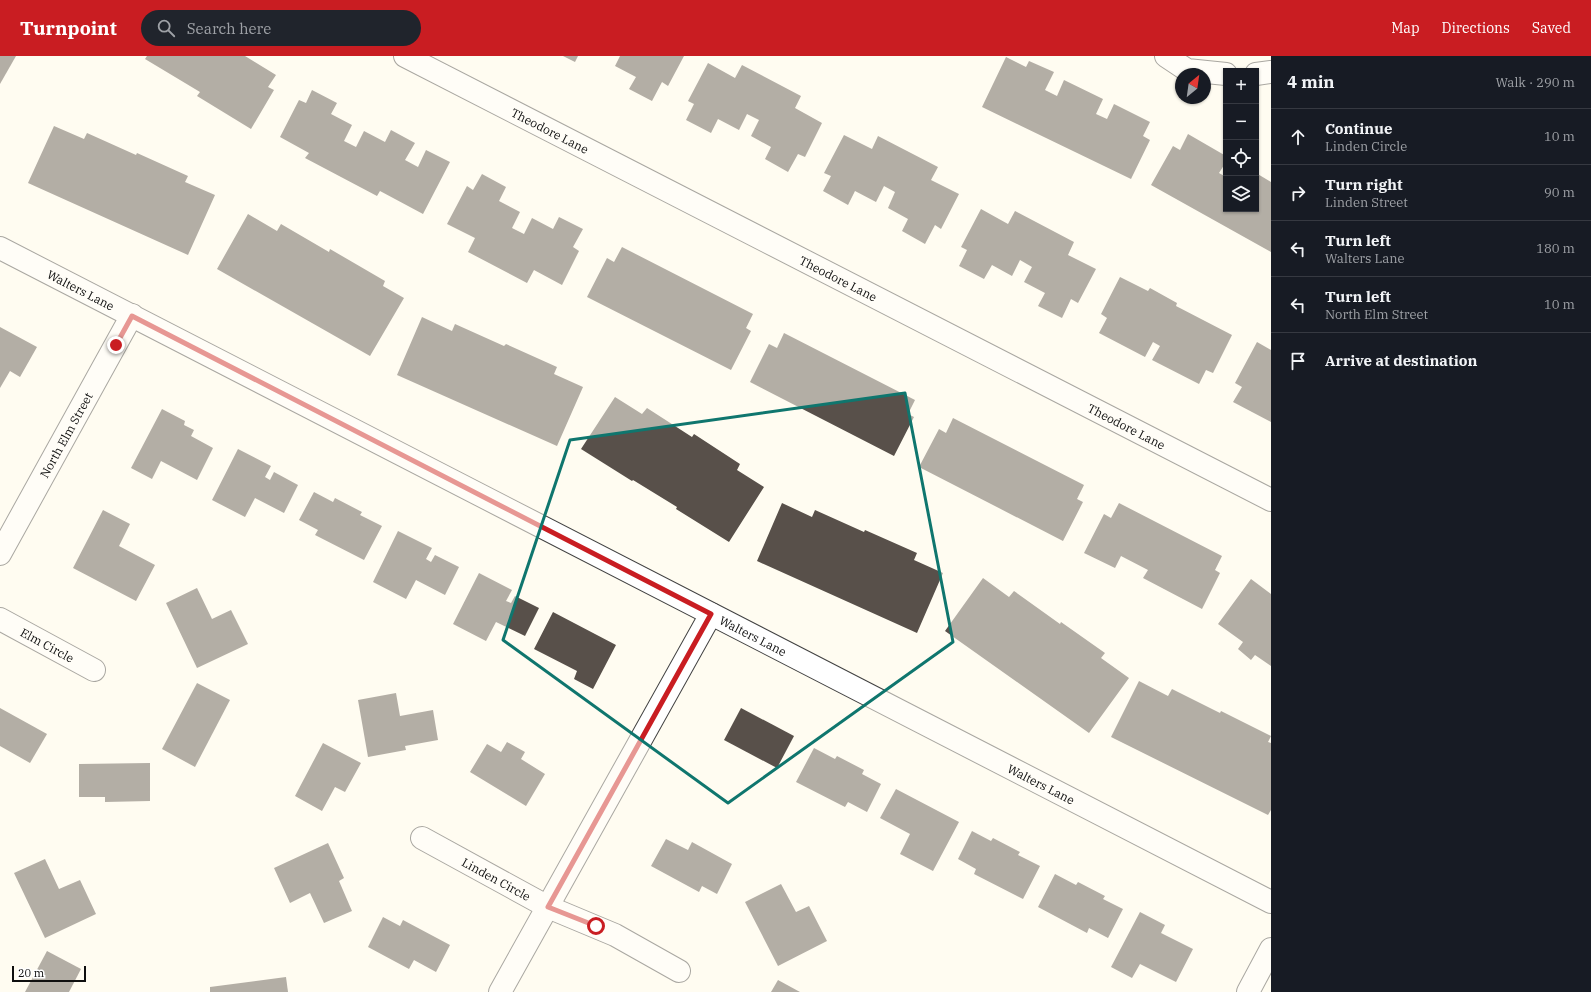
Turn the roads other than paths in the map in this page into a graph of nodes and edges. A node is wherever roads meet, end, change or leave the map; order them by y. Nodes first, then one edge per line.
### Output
1 (405, 56) edge
2 (1166, 56) edge
3 (1271, 72) edge
4 (1223, 74) edge
5 (1259, 74) edge
6 (0, 248) edge
7 (132, 316) junction
8 (1271, 500) edge
9 (0, 554) edge
10 (711, 614) junction
11 (0, 619) edge
12 (94, 670) dead end
13 (422, 838) dead end
14 (1271, 902) edge
15 (548, 907) junction
16 (1271, 949) edge
17 (679, 971) dead end
18 (500, 992) edge
19 (1248, 992) edge

1 - 8 street, Theodore Lane
2 - 4 street
3 - 5 street
6 - 7 street, Walters Lane
7 - 9 street, North Elm Street
7 - 10 street, Walters Lane
10 - 14 street, Walters Lane
10 - 15 street
11 - 12 street, Elm Circle
13 - 15 street, Linden Circle
15 - 17 street, Linden Circle
15 - 18 street
16 - 19 street

